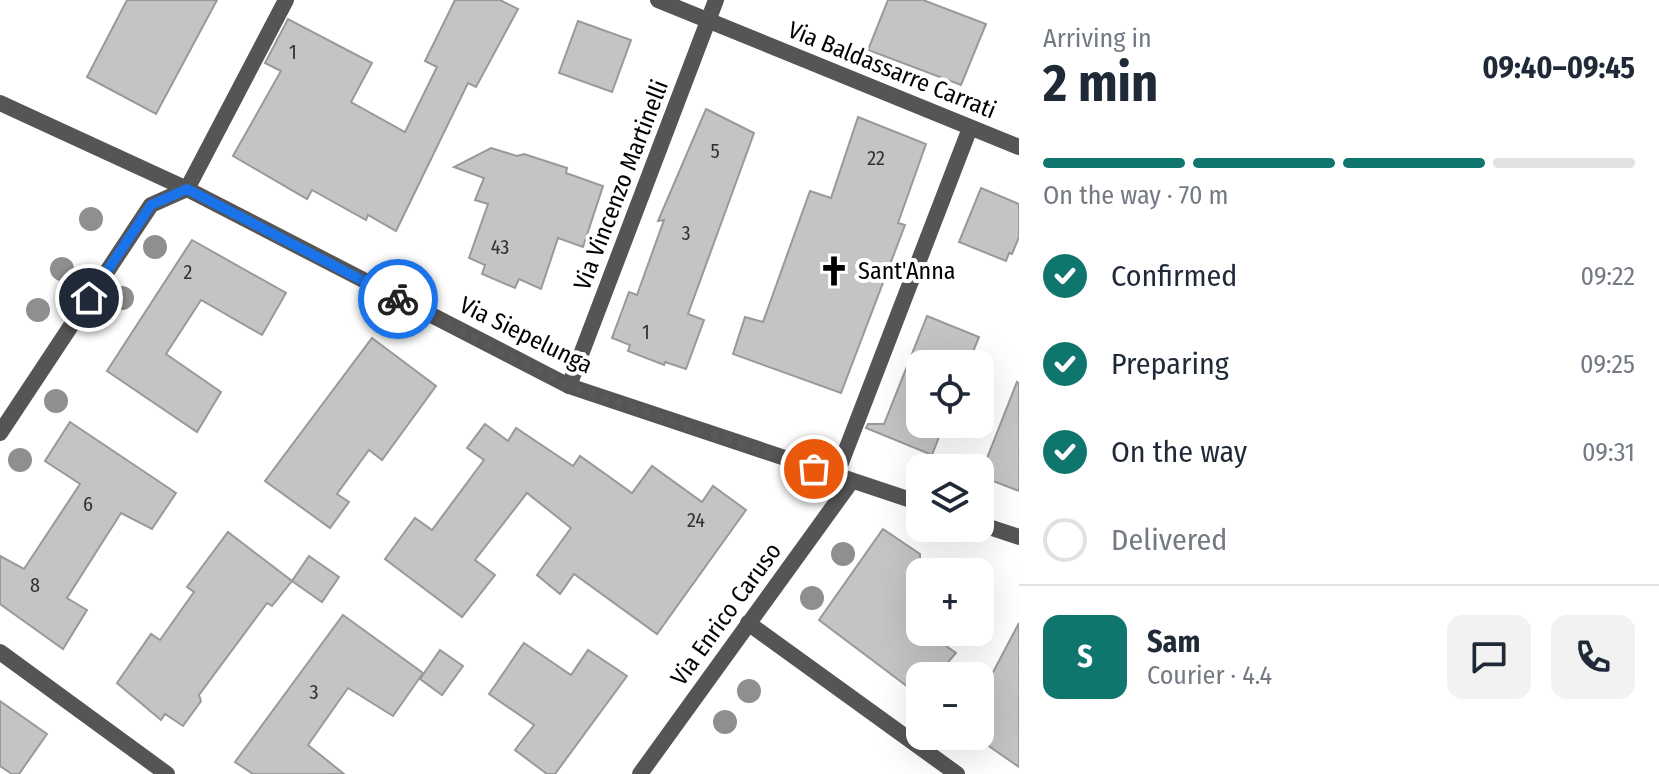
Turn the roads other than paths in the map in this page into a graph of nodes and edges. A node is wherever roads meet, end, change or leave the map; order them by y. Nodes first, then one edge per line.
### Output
1 (286, 0) edge
2 (658, 0) edge
3 (716, 0) edge
4 (709, 22) junction
5 (0, 103) edge
6 (970, 128) junction
7 (1019, 147) edge
8 (187, 189) junction
9 (569, 386) junction
10 (0, 433) edge
11 (844, 479) junction
12 (906, 499) edge
13 (994, 529) edge
14 (1019, 537) edge
15 (748, 623) junction
16 (0, 652) edge
17 (167, 774) edge
18 (640, 774) edge
19 (957, 774) edge

1 - 8 street
2 - 4 street, Via Baldassarre Carrati
3 - 4 street, Via Vincenzo Martinelli
4 - 6 street, Via Baldassarre Carrati
4 - 9 street, Via Vincenzo Martinelli
5 - 8 street, Via Siepelunga
6 - 7 street, Via Baldassarre Carrati
6 - 11 street, Via Enrico Caruso
8 - 9 street, Via Siepelunga
8 - 10 street
9 - 11 street, Via Siepelunga
11 - 12 street, Via Siepelunga
11 - 15 street, Via Enrico Caruso
13 - 14 street
15 - 18 street, Via Enrico Caruso
15 - 19 street
16 - 17 street

